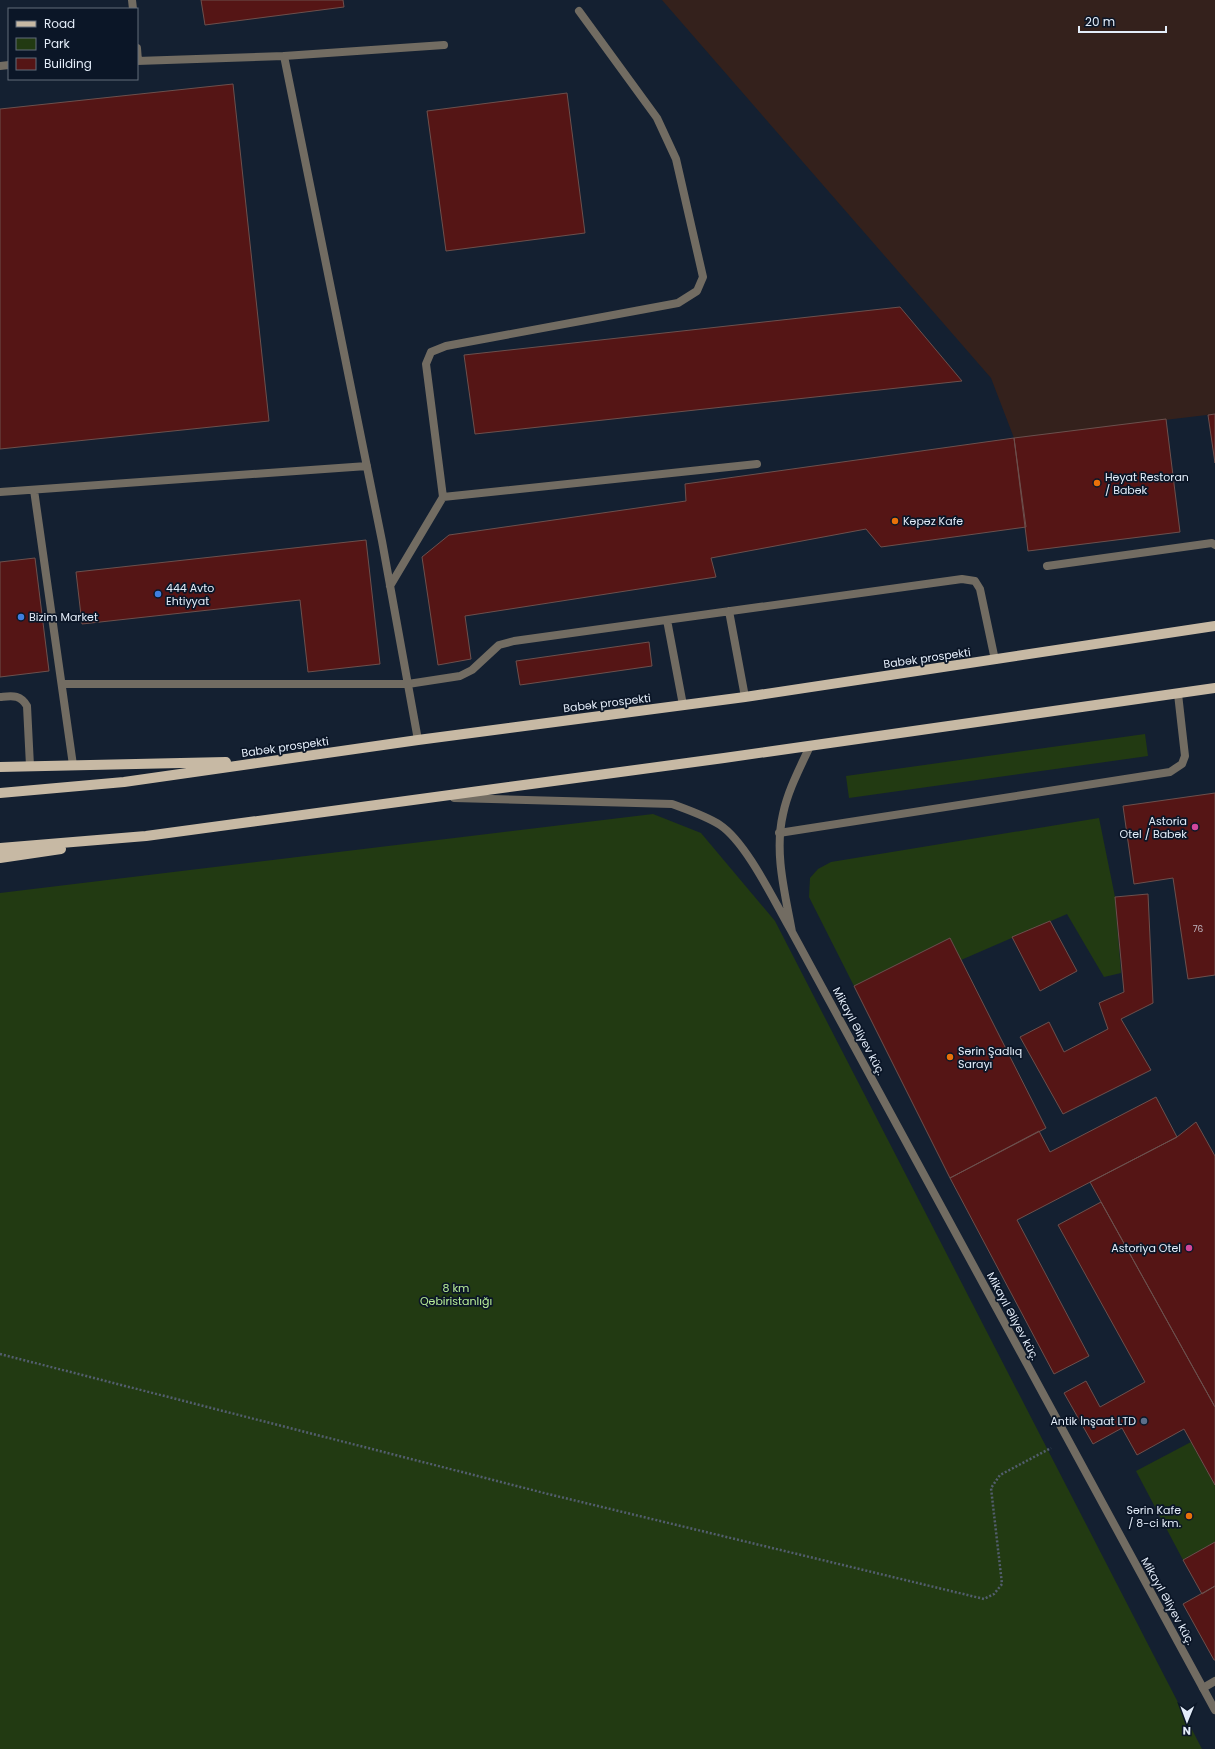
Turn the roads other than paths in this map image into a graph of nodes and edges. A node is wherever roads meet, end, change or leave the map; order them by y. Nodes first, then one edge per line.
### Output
1 (579, 11) dead end
2 (444, 45) dead end
3 (284, 56) junction
4 (138, 61) edge
5 (757, 464) dead end
6 (367, 466) junction
7 (34, 490) junction
8 (0, 492) edge
9 (443, 497) junction
10 (1215, 545) edge
11 (1047, 566) dead end
12 (390, 586) junction
13 (729, 611) junction
14 (667, 620) junction
15 (1215, 626) edge
16 (995, 660) junction
17 (62, 684) junction
18 (408, 684) junction
19 (1215, 688) edge
20 (1178, 694) junction
21 (0, 697) edge
22 (745, 697) junction
23 (683, 705) junction
24 (418, 740) junction
25 (810, 746) junction
26 (272, 761) junction
27 (73, 765) junction
28 (30, 766) junction
29 (0, 767) edge
30 (0, 793) edge
31 (431, 797) junction
32 (780, 833) junction
33 (146, 836) junction
34 (0, 848) edge
35 (0, 858) edge
36 (792, 932) junction
37 (1215, 1681) edge
38 (1203, 1688) junction
39 (1215, 1710) edge

1 - 9 street
2 - 3 street
3 - 4 street
3 - 6 street
5 - 9 street
6 - 7 street
6 - 12 street
7 - 8 street
7 - 17 street
9 - 12 street
10 - 11 street
12 - 18 street
13 - 14 street
13 - 16 street
13 - 22 street
14 - 18 street
14 - 23 street
15 - 16 main road, Babək prospekti
16 - 22 main road, Babək prospekti
17 - 18 street
17 - 27 street
18 - 24 street
19 - 20 main road
20 - 25 main road
20 - 32 street
21 - 28 street
22 - 23 main road, Babək prospekti
23 - 24 main road, Babək prospekti
24 - 26 main road, Babək prospekti
25 - 31 main road
25 - 32 street
26 - 27 main road
26 - 30 main road, Babək prospekti
27 - 28 main road
28 - 29 main road
31 - 33 main road
31 - 36 street, Mikayıl Əliyev küç.
32 - 36 street
33 - 34 main road
33 - 35 main road
36 - 38 street, Mikayıl Əliyev küç.
37 - 38 street
38 - 39 street, Mikayıl Əliyev küç.

